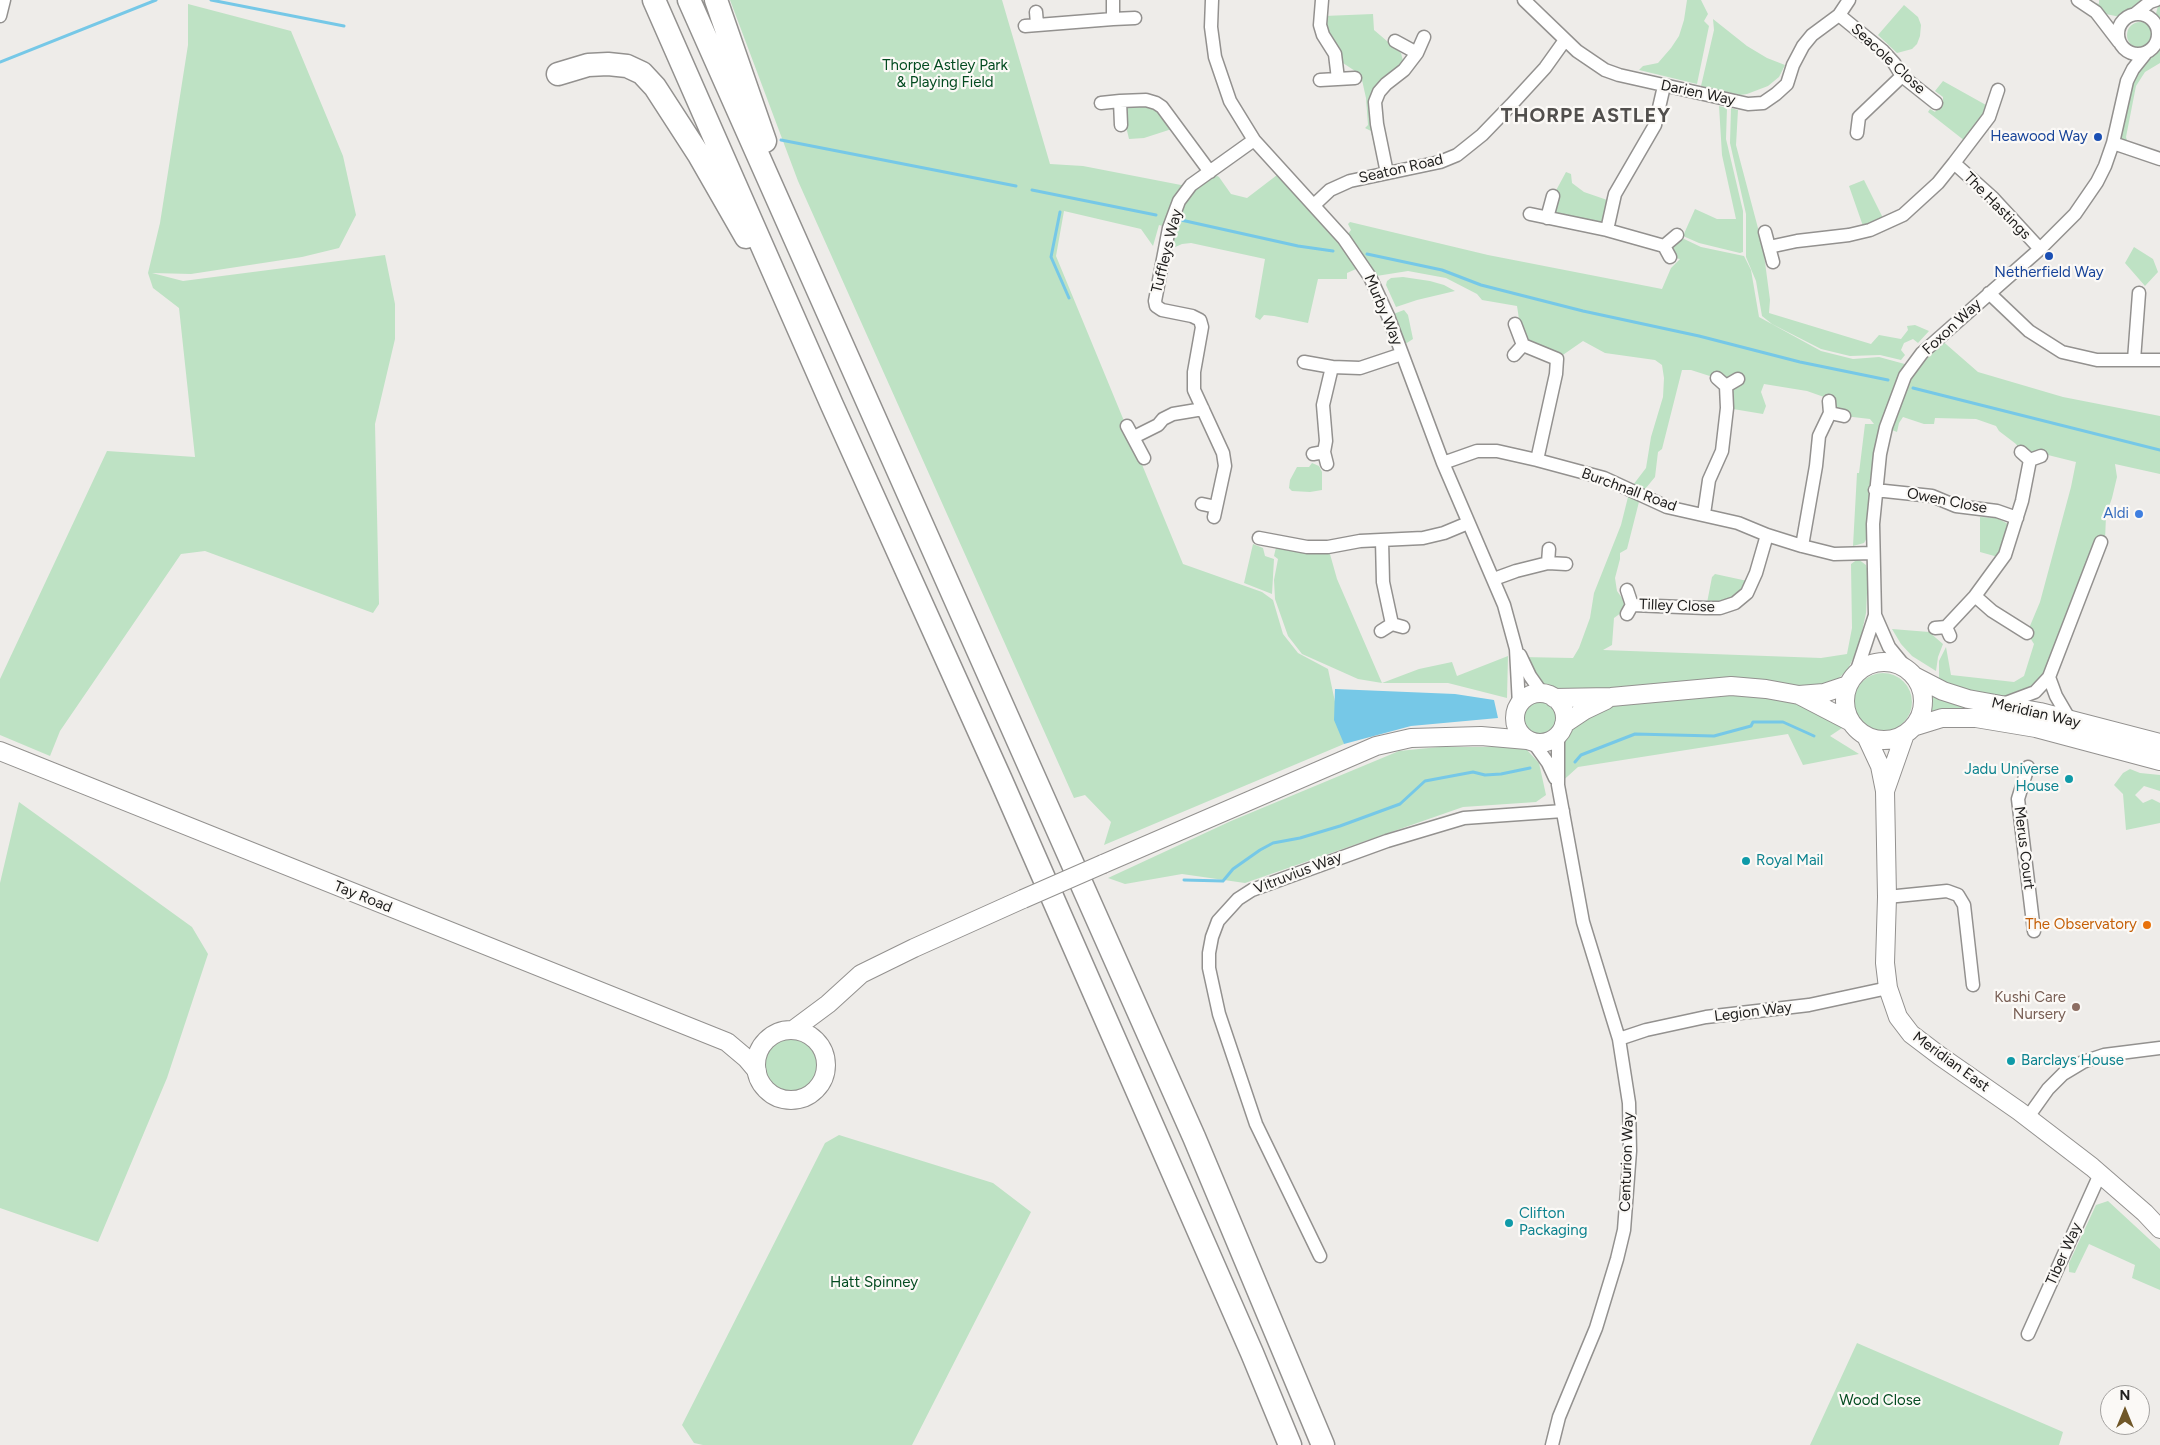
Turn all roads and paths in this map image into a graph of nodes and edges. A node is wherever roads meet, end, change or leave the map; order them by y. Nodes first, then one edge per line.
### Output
1 (4, 0) edge
2 (654, 0) edge
3 (688, 0) edge
4 (716, 0) edge
5 (1113, 0) edge
6 (1212, 0) edge
7 (1322, 0) edge
8 (1524, 0) edge
9 (1849, 0) edge
10 (2078, 0) edge
11 (2156, 0) edge
12 (2096, 12) junction
13 (1839, 15) junction
14 (0, 16) edge
15 (2130, 16) junction
16 (1135, 18) dead end
17 (1113, 19) junction
18 (1033, 21) dead end
19 (2157, 27) edge
20 (1424, 37) dead end
21 (1565, 40) junction
22 (1395, 41) dead end
23 (2122, 46) junction
24 (2152, 50) edge
25 (1417, 53) junction
26 (558, 74) dead end
27 (1902, 76) junction
28 (1356, 78) dead end
29 (1338, 79) junction
30 (1320, 80) dead end
31 (2127, 81) junction
32 (1664, 86) junction
33 (1998, 90) dead end
34 (1120, 101) junction
35 (1101, 102) dead end
36 (1936, 103) dead end
37 (1121, 125) dead end
38 (1857, 133) dead end
39 (1254, 140) junction
40 (2113, 143) junction
41 (2160, 158) edge
42 (1954, 163) junction
43 (1210, 172) junction
44 (1387, 173) junction
45 (1553, 196) dead end
46 (1314, 205) junction
47 (1530, 214) dead end
48 (1547, 218) junction
49 (1607, 230) junction
50 (1765, 232) dead end
51 (1677, 235) dead end
52 (1769, 247) junction
53 (2040, 249) junction
54 (802, 259) junction
55 (1773, 262) dead end
56 (1989, 293) junction
57 (2139, 293) dead end
58 (788, 304) junction
59 (1516, 324) dead end
60 (1402, 354) junction
61 (2134, 360) junction
62 (2160, 360) edge
63 (1304, 362) dead end
64 (1332, 367) junction
65 (1738, 379) dead end
66 (1202, 409) junction
67 (1844, 416) dead end
68 (1127, 426) dead end
69 (1134, 437) junction
70 (2031, 456) dead end
71 (1321, 457) dead end
72 (1144, 458) dead end
73 (1537, 460) junction
74 (1443, 463) junction
75 (1876, 490) junction
76 (1202, 504) dead end
77 (1704, 514) junction
78 (2018, 518) junction
79 (1468, 523) junction
80 (1767, 535) junction
81 (1259, 538) dead end
82 (1382, 540) junction
83 (2102, 542) dead end
84 (1277, 543) junction
85 (1802, 546) junction
86 (1549, 549) dead end
87 (1873, 553) junction
88 (1274, 556) dead end
89 (1548, 564) junction
90 (1566, 564) dead end
91 (1494, 579) junction
92 (1627, 590) dead end
93 (1975, 596) junction
94 (1875, 615) junction
95 (1392, 627) dead end
96 (1944, 630) dead end
97 (2027, 633) dead end
98 (1516, 649) junction
99 (1911, 673) junction
100 (2049, 677) junction
101 (1852, 679) junction
102 (1799, 695) junction
103 (1548, 696) junction
104 (1611, 697) junction
105 (2003, 704) junction
106 (1517, 710) junction
107 (2070, 720) junction
108 (1851, 722) junction
109 (1561, 730) junction
110 (1909, 731) junction
111 (1481, 736) junction
112 (1866, 736) junction
113 (1530, 741) junction
114 (2160, 743) edge
115 (0, 751) edge
116 (2160, 761) edge
117 (2028, 767) dead end
118 (1558, 785) junction
119 (1885, 792) junction
120 (1562, 811) junction
121 (1887, 897) junction
122 (2034, 931) dead end
123 (1973, 985) dead end
124 (1888, 988) junction
125 (828, 1004) junction
126 (793, 1030) junction
127 (769, 1038) junction
128 (1619, 1039) junction
129 (727, 1042) junction
130 (2159, 1049) edge
131 (823, 1051) junction
132 (757, 1071) junction
133 (2028, 1118) junction
134 (2100, 1174) junction
135 (2160, 1230) edge
136 (1320, 1256) dead end
137 (2028, 1334) dead end
138 (1290, 1445) edge
139 (1323, 1445) edge
140 (1552, 1445) edge

1 - 14 street
2 - 58 highway
3 - 54 highway
4 - 54 highway
5 - 17 street
6 - 39 street, Murby Way
7 - 29 street
8 - 21 street, Darien Way
9 - 13 street, Darien Way
10 - 12 street
11 - 15 street
11 - 19 street
12 - 15 street
12 - 23 street
13 - 27 street, Seacole Close
13 - 32 street, Darien Way
15 - 19 street
15 - 23 street
16 - 17 street
17 - 18 street
19 - 24 street
20 - 25 street
21 - 32 street, Darien Way
21 - 44 street, Seaton Road
22 - 25 street
23 - 24 street
23 - 31 street, Foxon Way
24 - 31 street, Foxon Way
25 - 44 street
26 - 58 highway
27 - 36 street, Seacole Close
27 - 38 street
28 - 29 street
29 - 30 street
31 - 40 street, Foxon Way
32 - 49 street
33 - 42 street
34 - 35 street
34 - 37 street
34 - 43 street
39 - 43 street, Tuffleys Way
39 - 46 street, Murby Way
40 - 41 street
40 - 53 street, Foxon Way
42 - 52 street
42 - 53 street, The Hastings
43 - 66 street, Tuffleys Way
44 - 46 street, Seaton Road
45 - 48 street
46 - 60 street, Murby Way
47 - 48 street
48 - 49 street
49 - 51 street
50 - 52 street
52 - 55 street
53 - 56 street, Foxon Way
54 - 139 highway
56 - 61 street
56 - 75 street, Foxon Way
57 - 61 street
58 - 138 highway
59 - 73 street
60 - 64 street
60 - 74 street, Murby Way
61 - 62 street
63 - 64 street
64 - 71 street
65 - 77 street
66 - 69 street
66 - 76 street, Tuffleys Way
67 - 85 street
68 - 69 street
69 - 72 street
70 - 78 street
73 - 74 street, Burchnall Road
73 - 77 street, Burchnall Road
74 - 79 street, Murby Way
75 - 78 street, Owen Close
75 - 87 street, Foxon Way
77 - 80 street, Burchnall Road
78 - 93 street
79 - 82 street
79 - 91 street, Murby Way
80 - 85 street, Burchnall Road
80 - 92 street, Tilley Close
81 - 84 street
82 - 84 street
82 - 95 street
83 - 100 street
84 - 88 street
85 - 87 street, Burchnall Road
86 - 89 street
87 - 94 street, Foxon Way
89 - 90 street
89 - 91 street
91 - 98 street, Murby Way
93 - 96 street
93 - 97 street
94 - 99 street, Foxon Way
94 - 101 street, Foxon Way
98 - 103 street, Murby Way
98 - 106 street, Murby Way
99 - 101 street
99 - 105 street, Meridian Way
99 - 110 street
100 - 105 street
100 - 107 street
101 - 102 street
101 - 108 street
102 - 104 street
102 - 108 street
103 - 104 street
103 - 106 street
103 - 109 street
104 - 109 street
105 - 107 street, Meridian Way
106 - 111 street
106 - 113 street
107 - 114 street, Meridian Way
108 - 112 street
109 - 113 street
109 - 118 street, Centurion Way
110 - 112 street
110 - 116 street, Meridian Way
110 - 119 street, Meridian East
111 - 113 street
111 - 125 street, bridge
112 - 119 street, Meridian East
113 - 118 street, Centurion Way
115 - 129 street, Tay Road
117 - 122 street, Merus Court
118 - 120 street, Centurion Way
119 - 121 street, Meridian East
120 - 128 street, Centurion Way
120 - 136 street, Vitruvius Way
121 - 123 street
121 - 124 street, Meridian East
124 - 128 street, Legion Way
124 - 133 street, Meridian East
125 - 126 street
125 - 131 street
126 - 127 street
126 - 131 street
127 - 129 street, Tay Road
127 - 132 street
128 - 140 street, Centurion Way
129 - 132 street, Tay Road
130 - 133 street
131 - 132 street
133 - 134 street, Meridian East
134 - 135 street, Meridian East
134 - 137 street, Tiber Way

